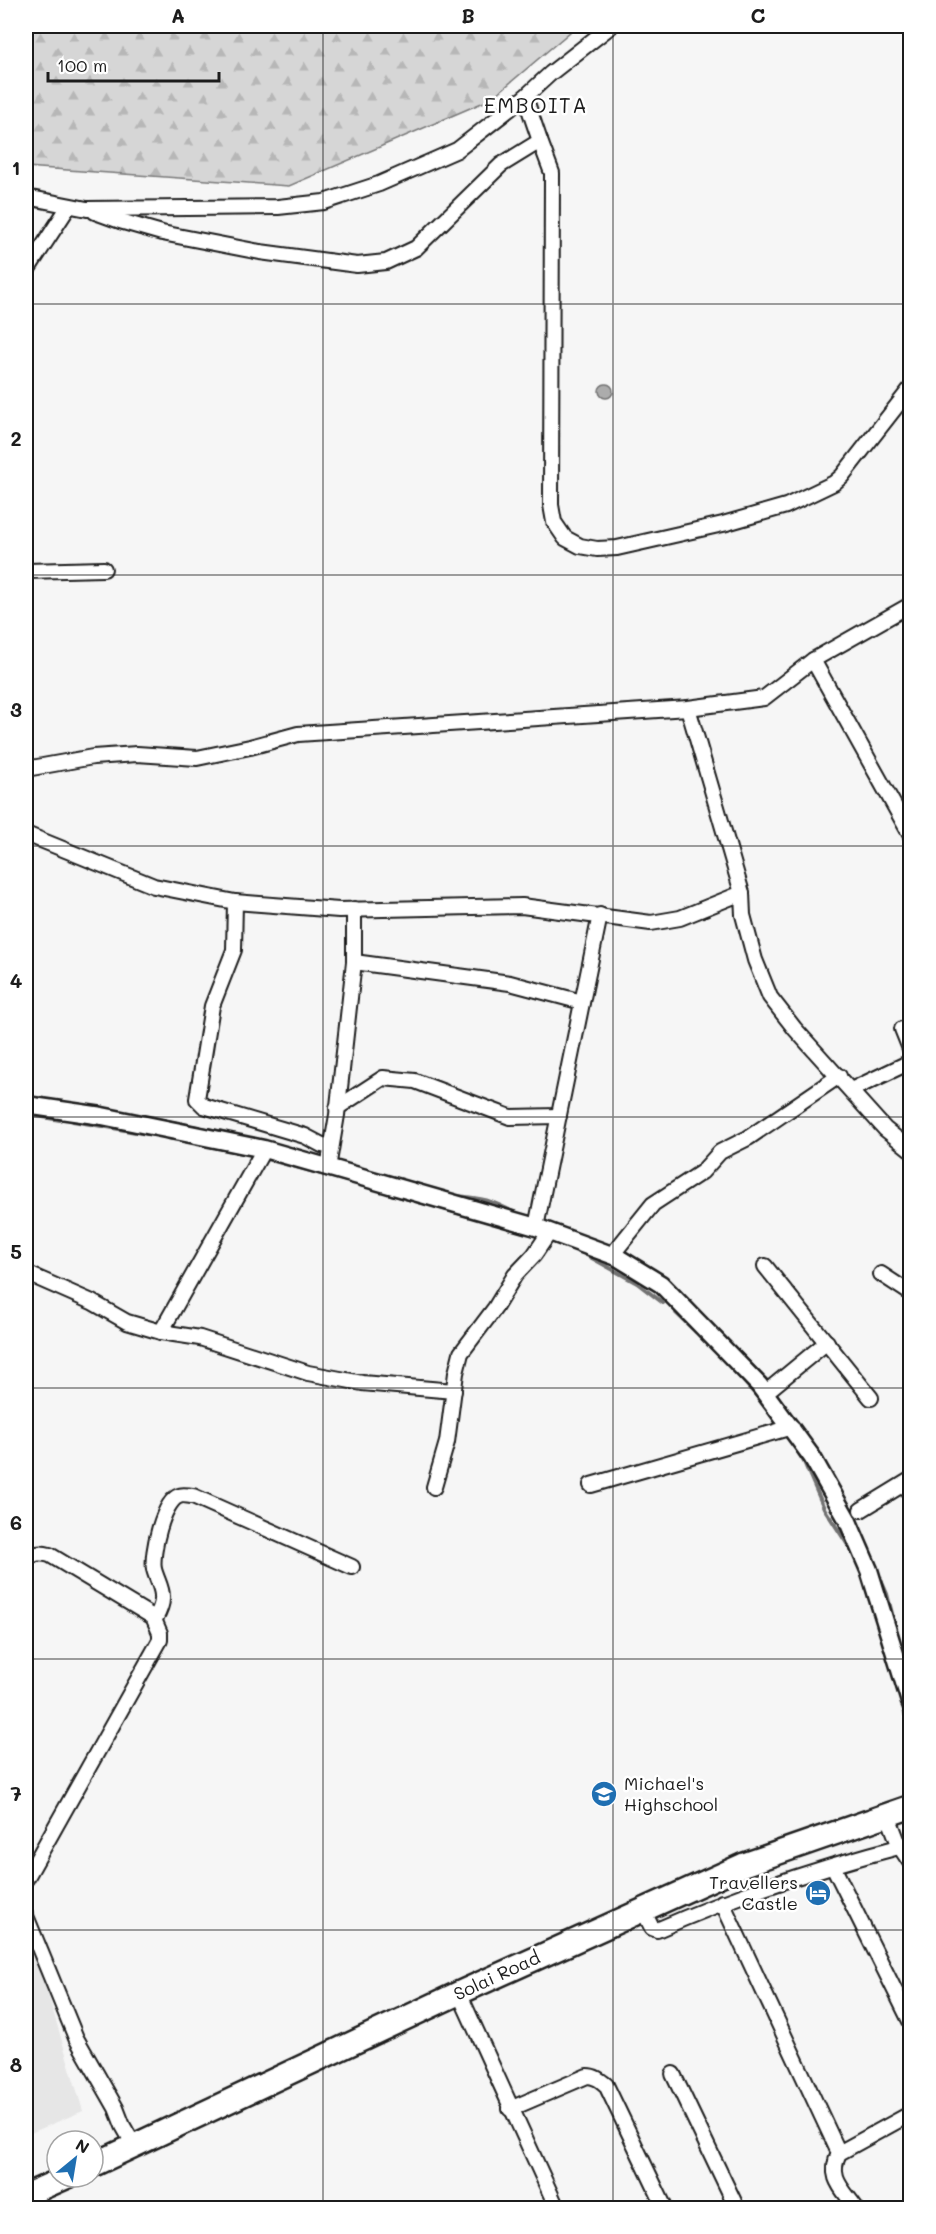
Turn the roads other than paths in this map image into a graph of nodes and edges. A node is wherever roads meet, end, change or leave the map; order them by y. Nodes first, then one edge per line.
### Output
1 (611, 26) edge
2 (525, 98) junction
3 (540, 141) junction
4 (26, 197) edge
5 (69, 206) junction
6 (87, 209) junction
7 (26, 272) edge
8 (910, 389) edge
9 (104, 569) dead end
10 (26, 572) edge
11 (910, 605) edge
12 (813, 660) junction
13 (688, 708) junction
14 (26, 769) edge
15 (26, 834) edge
16 (910, 834) edge
17 (742, 893) junction
18 (235, 902) junction
19 (354, 909) junction
20 (600, 915) junction
21 (354, 962) junction
22 (582, 1002) junction
23 (902, 1029) dead end
24 (910, 1049) edge
25 (910, 1062) edge
26 (839, 1076) junction
27 (851, 1090) junction
28 (26, 1105) edge
29 (337, 1108) junction
30 (559, 1116) junction
31 (330, 1146) junction
32 (264, 1149) junction
33 (910, 1149) edge
34 (328, 1168) junction
35 (543, 1230) junction
36 (612, 1255) junction
37 (765, 1266) dead end
38 (26, 1273) edge
39 (881, 1274) dead end
40 (910, 1293) edge
41 (161, 1332) junction
42 (827, 1342) junction
43 (454, 1391) junction
44 (765, 1393) junction
45 (871, 1398) dead end
46 (792, 1427) junction
47 (910, 1480) edge
48 (591, 1485) dead end
49 (434, 1487) dead end
50 (861, 1510) dead end
51 (26, 1560) edge
52 (352, 1567) dead end
53 (155, 1619) junction
54 (910, 1702) edge
55 (910, 1807) edge
56 (888, 1816) junction
57 (905, 1846) edge
58 (910, 1862) edge
59 (833, 1866) junction
60 (26, 1879) edge
61 (722, 1902) junction
62 (643, 1910) junction
63 (26, 1916) edge
64 (459, 1993) junction
65 (910, 2021) edge
66 (673, 2074) dead end
67 (510, 2109) junction
68 (910, 2114) edge
69 (135, 2146) junction
70 (839, 2153) junction
71 (105, 2160) edge
72 (45, 2187) edge
73 (26, 2195) edge
74 (556, 2208) edge
75 (665, 2208) edge
76 (737, 2208) edge
77 (856, 2208) edge

1 - 2 street
2 - 3 street
2 - 6 street
3 - 6 street
3 - 8 street
4 - 5 street
5 - 6 street
5 - 7 street
9 - 10 street
11 - 12 street
12 - 13 street
12 - 16 street
13 - 14 street
13 - 17 street
15 - 18 street
17 - 20 street
17 - 26 street
18 - 19 street
18 - 31 street
19 - 20 street
19 - 21 street
20 - 22 street
21 - 22 street
21 - 29 street
22 - 30 street
23 - 24 street
25 - 27 street
26 - 27 street
26 - 36 street
27 - 33 street
28 - 32 street
29 - 30 street
29 - 31 street
30 - 35 street
31 - 34 street
32 - 34 street
32 - 41 street
34 - 35 street
35 - 36 street
35 - 43 street
36 - 44 street
37 - 42 street
38 - 41 street
39 - 40 street
41 - 43 street
42 - 44 street
42 - 45 street
43 - 49 street
44 - 46 street
46 - 48 street
46 - 54 street
47 - 50 street
51 - 53 street
52 - 53 street
53 - 60 street
55 - 56 highway, Solai Road
56 - 57 street
56 - 62 highway, Solai Road
57 - 58 street
57 - 59 street
59 - 61 street
59 - 65 street
61 - 62 street
61 - 70 street
62 - 64 highway, Solai Road
63 - 69 street
64 - 67 street
64 - 69 highway, Solai Road
66 - 76 street
67 - 74 street
67 - 75 street
68 - 70 street
69 - 71 highway, Solai Road
70 - 77 street
72 - 73 highway

